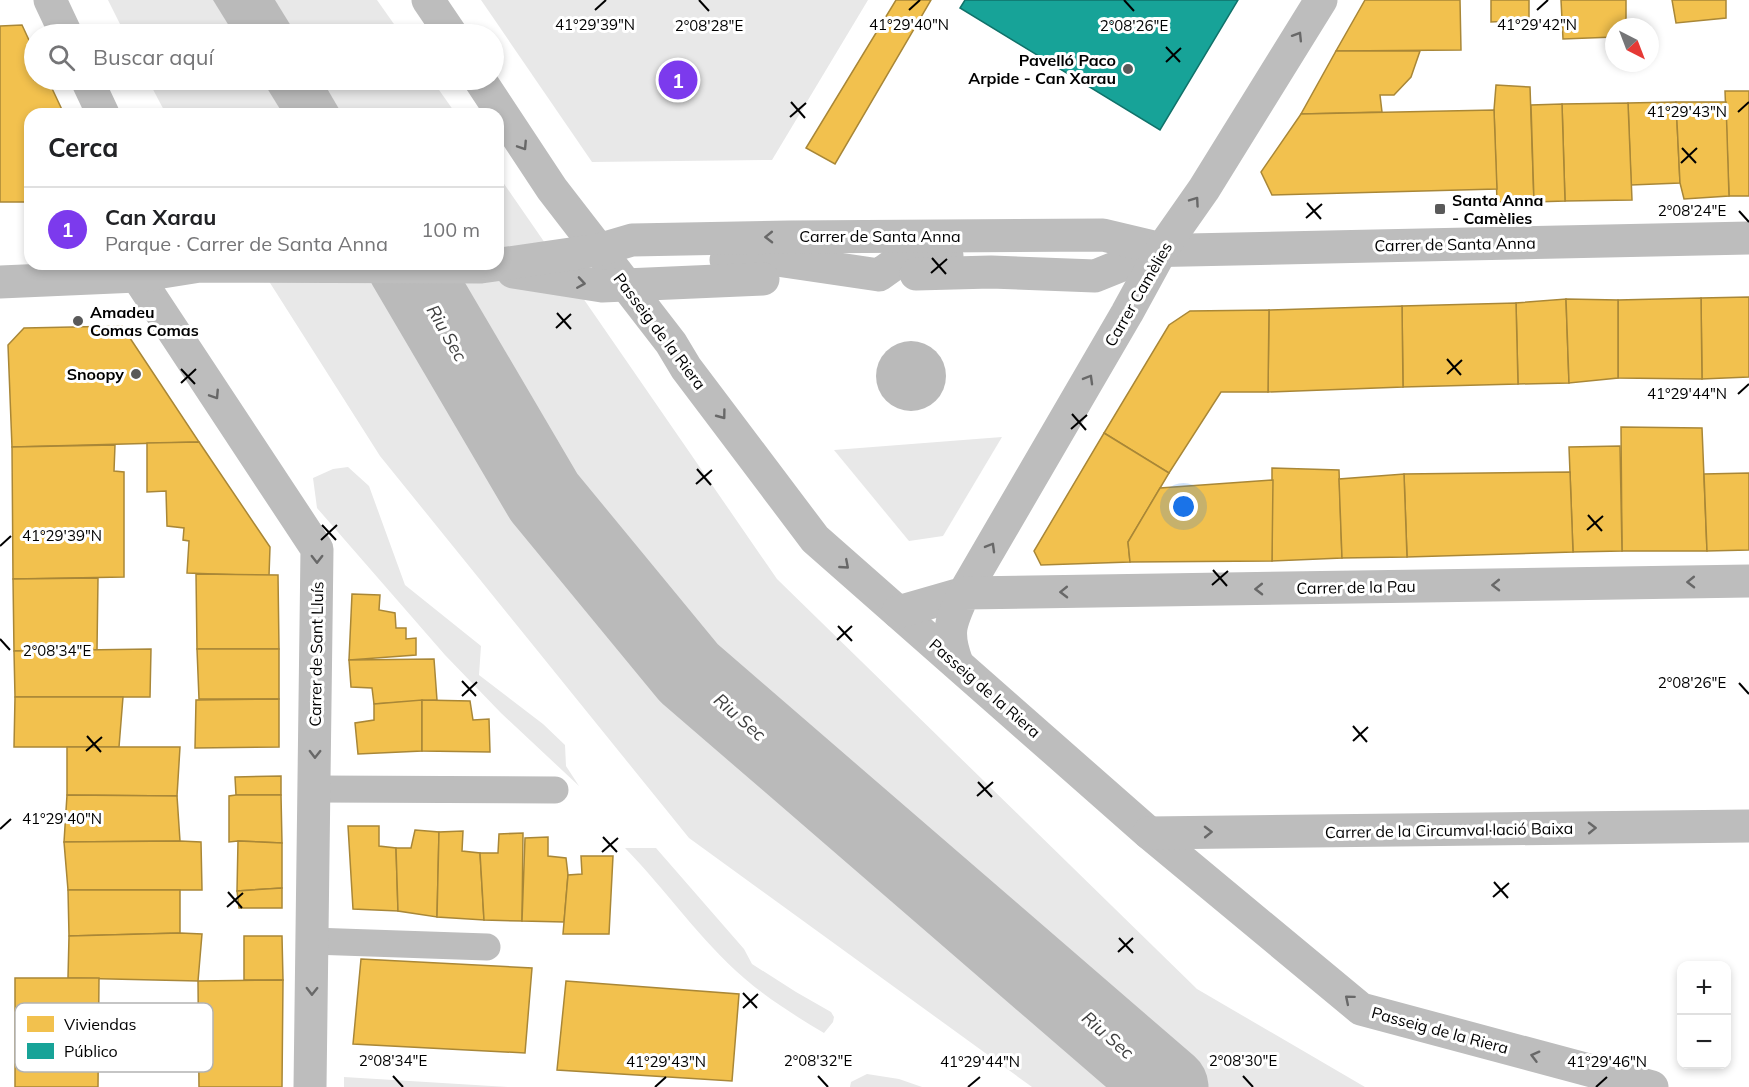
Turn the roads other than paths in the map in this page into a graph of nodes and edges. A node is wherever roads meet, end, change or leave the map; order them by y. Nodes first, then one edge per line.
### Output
1 (50, 0) edge
2 (428, 0) edge
3 (1321, 0) edge
4 (61, 24) edge
5 (444, 24) edge
6 (92, 90) edge
7 (487, 90) edge
8 (100, 108) edge
9 (498, 108) edge
10 (504, 116) edge
11 (1749, 238) edge
12 (1162, 249) junction
13 (598, 250) junction
14 (504, 264) edge
15 (165, 270) edge
16 (500, 270) edge
17 (879, 274) junction
18 (137, 276) junction
19 (0, 282) edge
20 (626, 285) junction
21 (1749, 581) edge
22 (964, 593) junction
23 (898, 612) junction
24 (957, 663) junction
25 (314, 789) junction
26 (555, 790) dead end
27 (1749, 826) edge
28 (1149, 833) junction
29 (312, 941) junction
30 (487, 947) dead end
31 (310, 1087) edge
32 (1652, 1087) edge

1 - 4 street
2 - 5 street
12 -> 3 street, Carrer Camèlies
6 - 8 street
7 -> 9 street, Passeig de la Riera
10 -> 13 street, Passeig de la Riera
11 - 12 street, Carrer de Santa Anna
12 -> 13 street, Carrer de Santa Anna
12 - 17 street, Carrer de Santa Anna
12 - 17 street, Carrer de Santa Anna
22 -> 12 street, Carrer Camèlies
13 - 14 street, Carrer de Santa Anna
13 - 17 street, Carrer de Santa Anna
13 - 20 street, Passeig de la Riera
15 - 18 street, Carrer de Santa Anna
16 -> 20 street, Carrer de Santa Anna
17 - 20 street, Carrer de Santa Anna
18 - 19 street, Carrer de Santa Anna
18 -> 25 street, Carrer de Sant Lluís
20 -> 23 street, Passeig de la Riera
21 -> 22 street, Carrer de la Pau
22 - 23 street
22 - 24 street, Carrer Camèlies
23 - 24 street, Passeig de la Riera
24 - 28 street, Passeig de la Riera
25 - 26 lane
25 - 29 street, Carrer de Sant Lluís
28 -> 27 street, Carrer de la Circumval·lació Baixa
32 -> 28 street, Passeig de la Riera
29 - 30 lane
29 -> 31 street, Carrer de Sant Lluís

